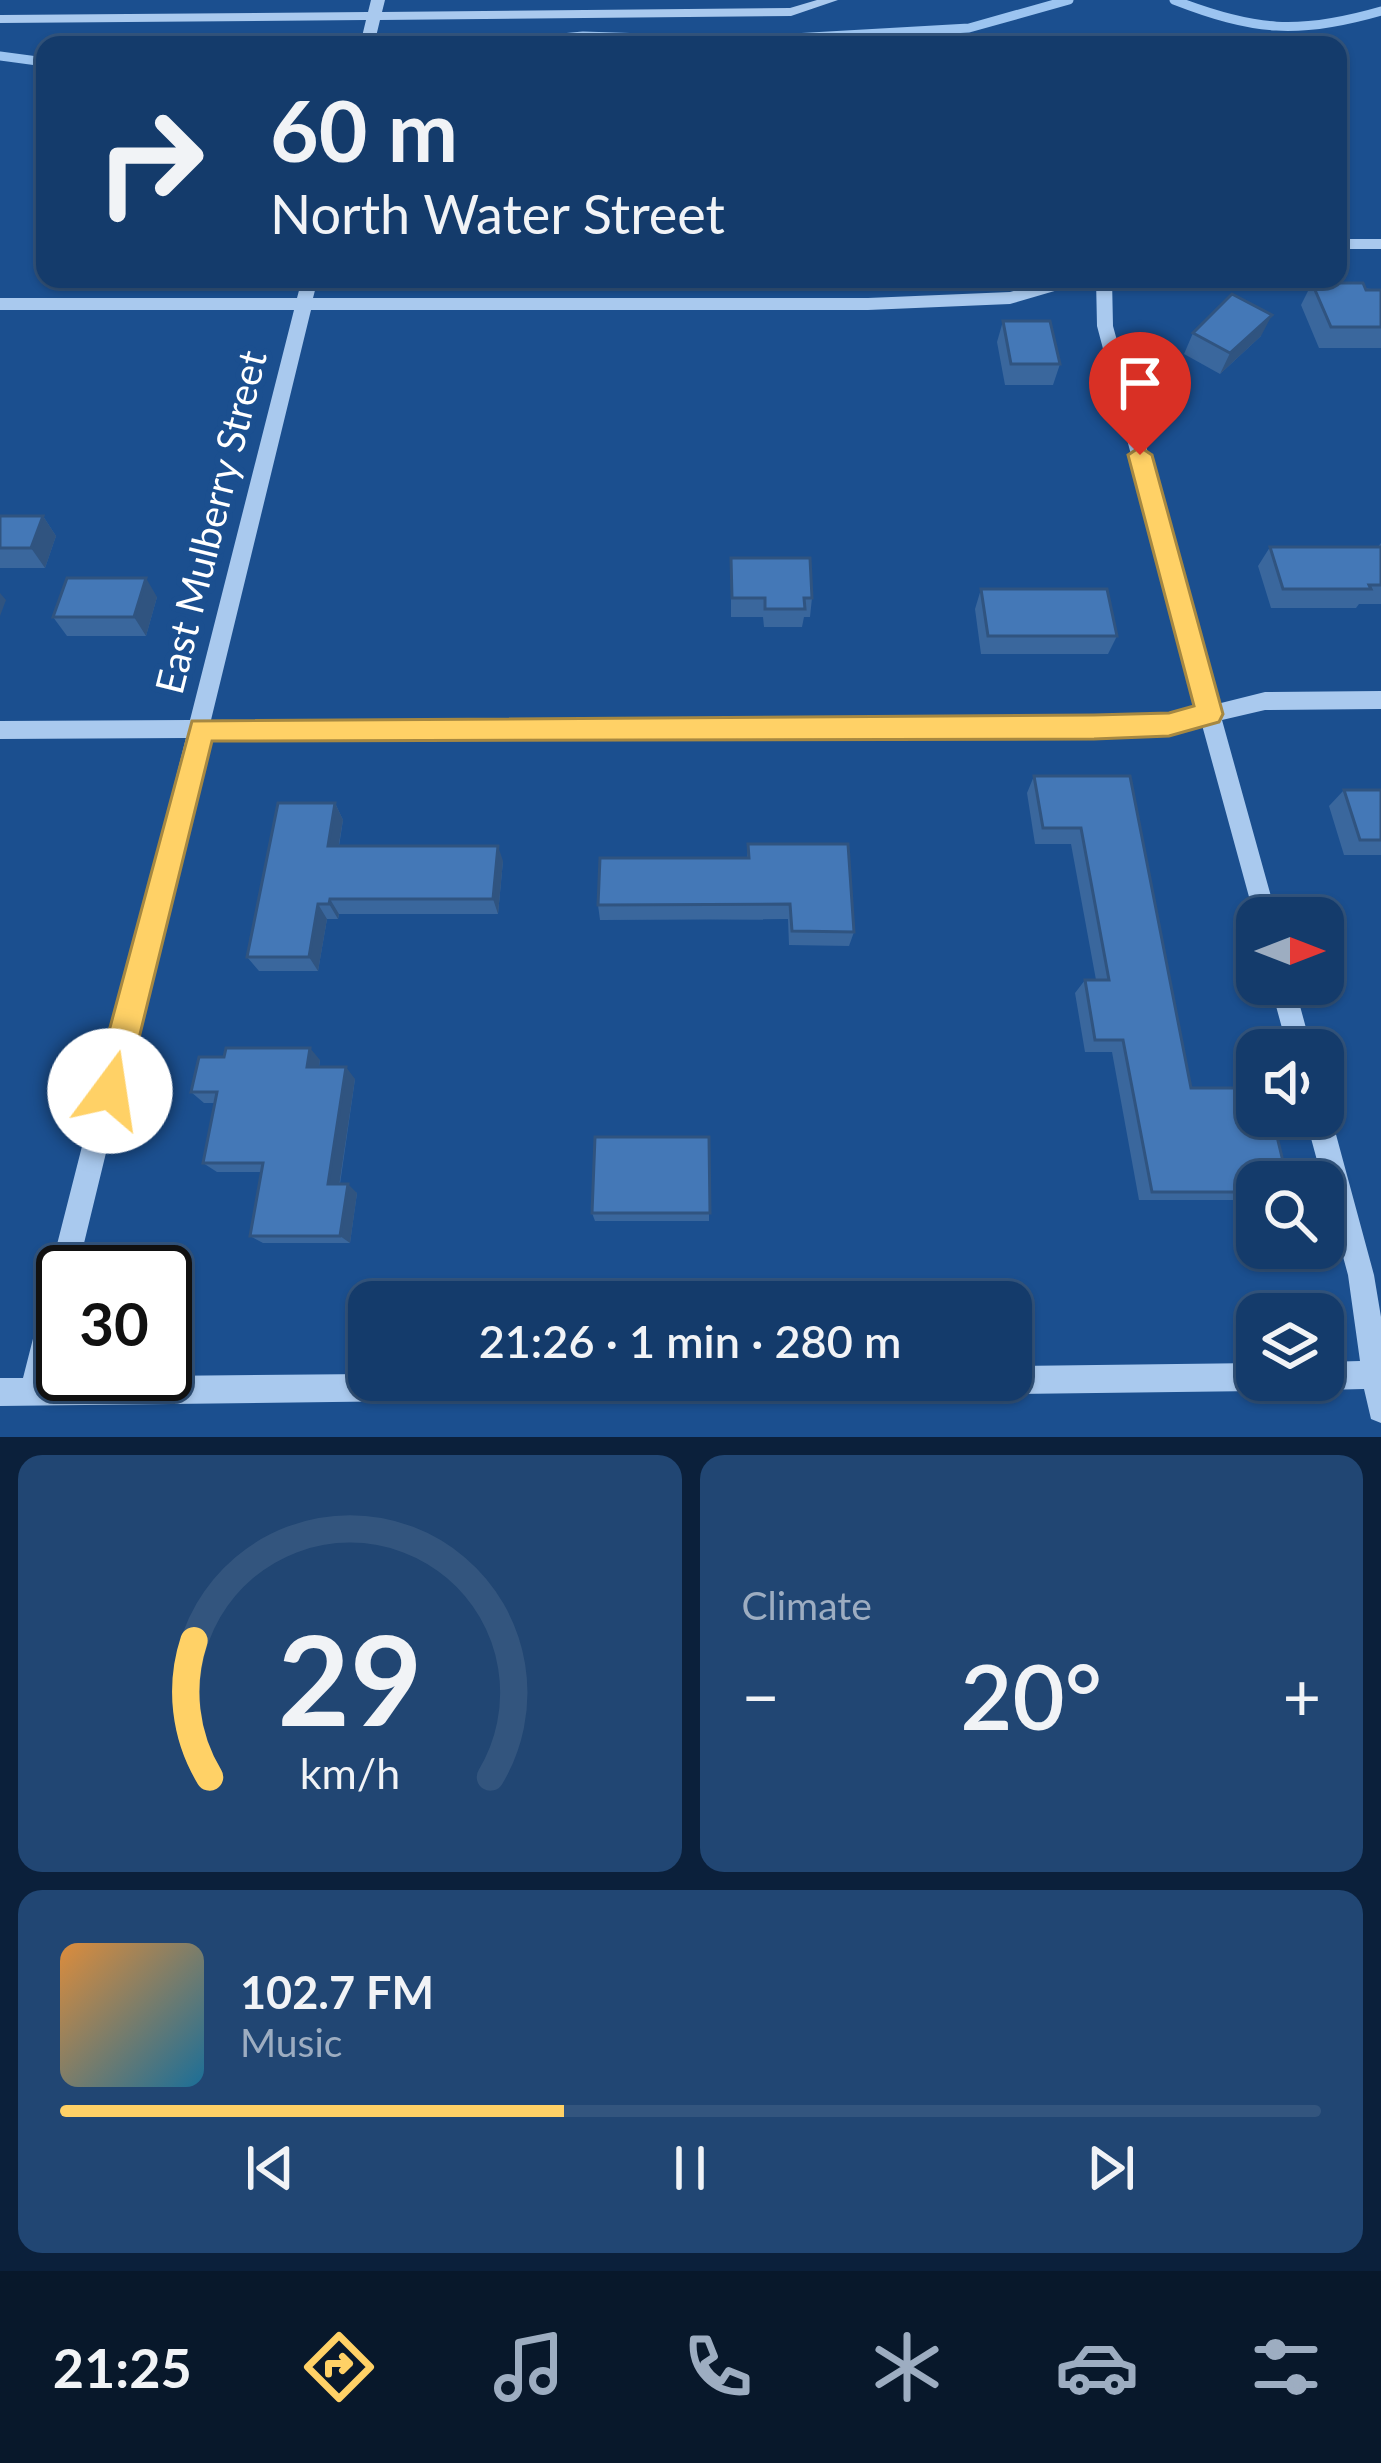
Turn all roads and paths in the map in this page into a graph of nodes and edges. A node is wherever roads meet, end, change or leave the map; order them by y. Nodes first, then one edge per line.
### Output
1 (175, 0) edge
2 (378, 0) edge
3 (831, 1) edge
4 (374, 18) junction
5 (0, 19) edge
6 (164, 19) junction
7 (369, 36) edge
8 (1347, 244) edge
9 (1381, 244) edge
10 (308, 288) edge
11 (1045, 288) edge
12 (1104, 288) edge
13 (304, 303) junction
14 (0, 304) edge
15 (1381, 700) edge
16 (1210, 714) junction
17 (0, 730) edge
18 (201, 730) junction
19 (1258, 897) edge
20 (1324, 1137) edge
21 (70, 1245) edge
22 (1344, 1376) edge
23 (1378, 1376) edge
24 (1236, 1377) edge
25 (36, 1380) edge
26 (1032, 1380) edge
27 (348, 1388) edge
28 (0, 1392) edge
29 (33, 1392) junction
30 (1381, 1409) edge

1 - 6 street
2 - 4 street
3 - 4 street
4 - 6 street
4 - 7 street
5 - 6 street
8 - 9 street
10 - 13 street, East Mulberry Street
11 - 13 street
12 - 16 street
13 - 14 street
13 - 18 street, East Mulberry Street
15 - 16 street
16 - 18 street
16 - 19 street
17 - 18 street
18 - 21 street, East Mulberry Street
20 - 23 street
22 - 23 street
23 - 30 street
24 - 26 street
25 - 29 street, East Mulberry Street
27 - 29 street
28 - 29 street

